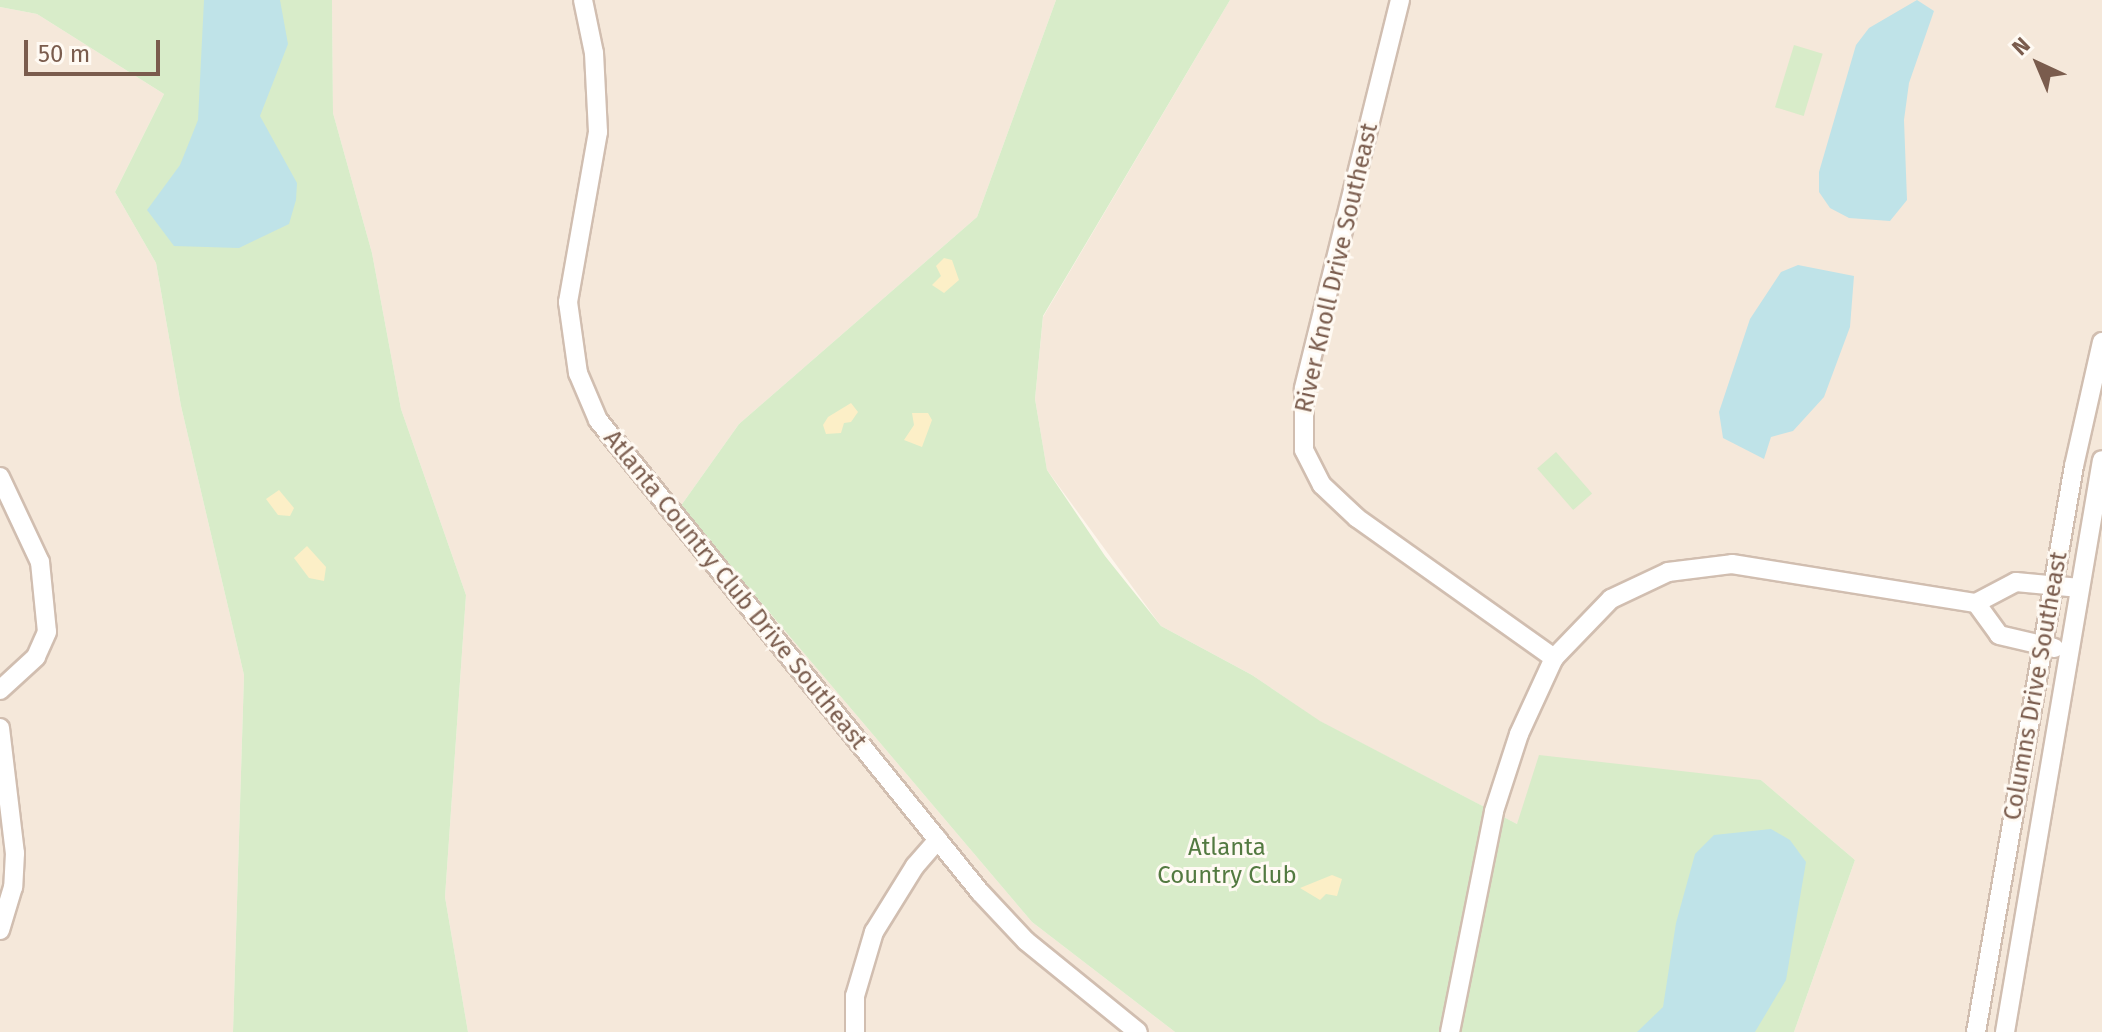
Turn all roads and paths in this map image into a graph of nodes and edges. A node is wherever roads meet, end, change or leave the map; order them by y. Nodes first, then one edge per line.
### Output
1 (583, 0) edge
2 (1400, 0) edge
3 (2102, 342) edge
4 (2102, 460) edge
5 (0, 477) edge
6 (2054, 585) junction
7 (2080, 588) junction
8 (1976, 603) junction
9 (2043, 646) junction
10 (2070, 651) junction
11 (1554, 658) junction
12 (0, 690) edge
13 (0, 728) edge
14 (938, 840) junction
15 (0, 930) edge
16 (855, 1032) edge
17 (1138, 1032) edge
18 (1450, 1032) edge
19 (1976, 1032) edge
20 (2005, 1032) edge

1 - 14 street, Atlanta Country Club Drive Southeast
2 - 11 street, River Knoll Drive Southeast
3 - 6 street, Columns Drive Southeast
4 - 7 street, Columns Drive Southeast
5 - 12 street
6 - 7 street
6 - 8 street
6 - 9 street, Columns Drive Southeast
7 - 10 street, Columns Drive Southeast
8 - 9 street
8 - 11 street
9 - 10 street
9 - 19 street, Columns Drive Southeast
10 - 20 street, Columns Drive Southeast
11 - 18 street
13 - 15 street
14 - 16 street
14 - 17 street, Atlanta Country Club Drive Southeast

